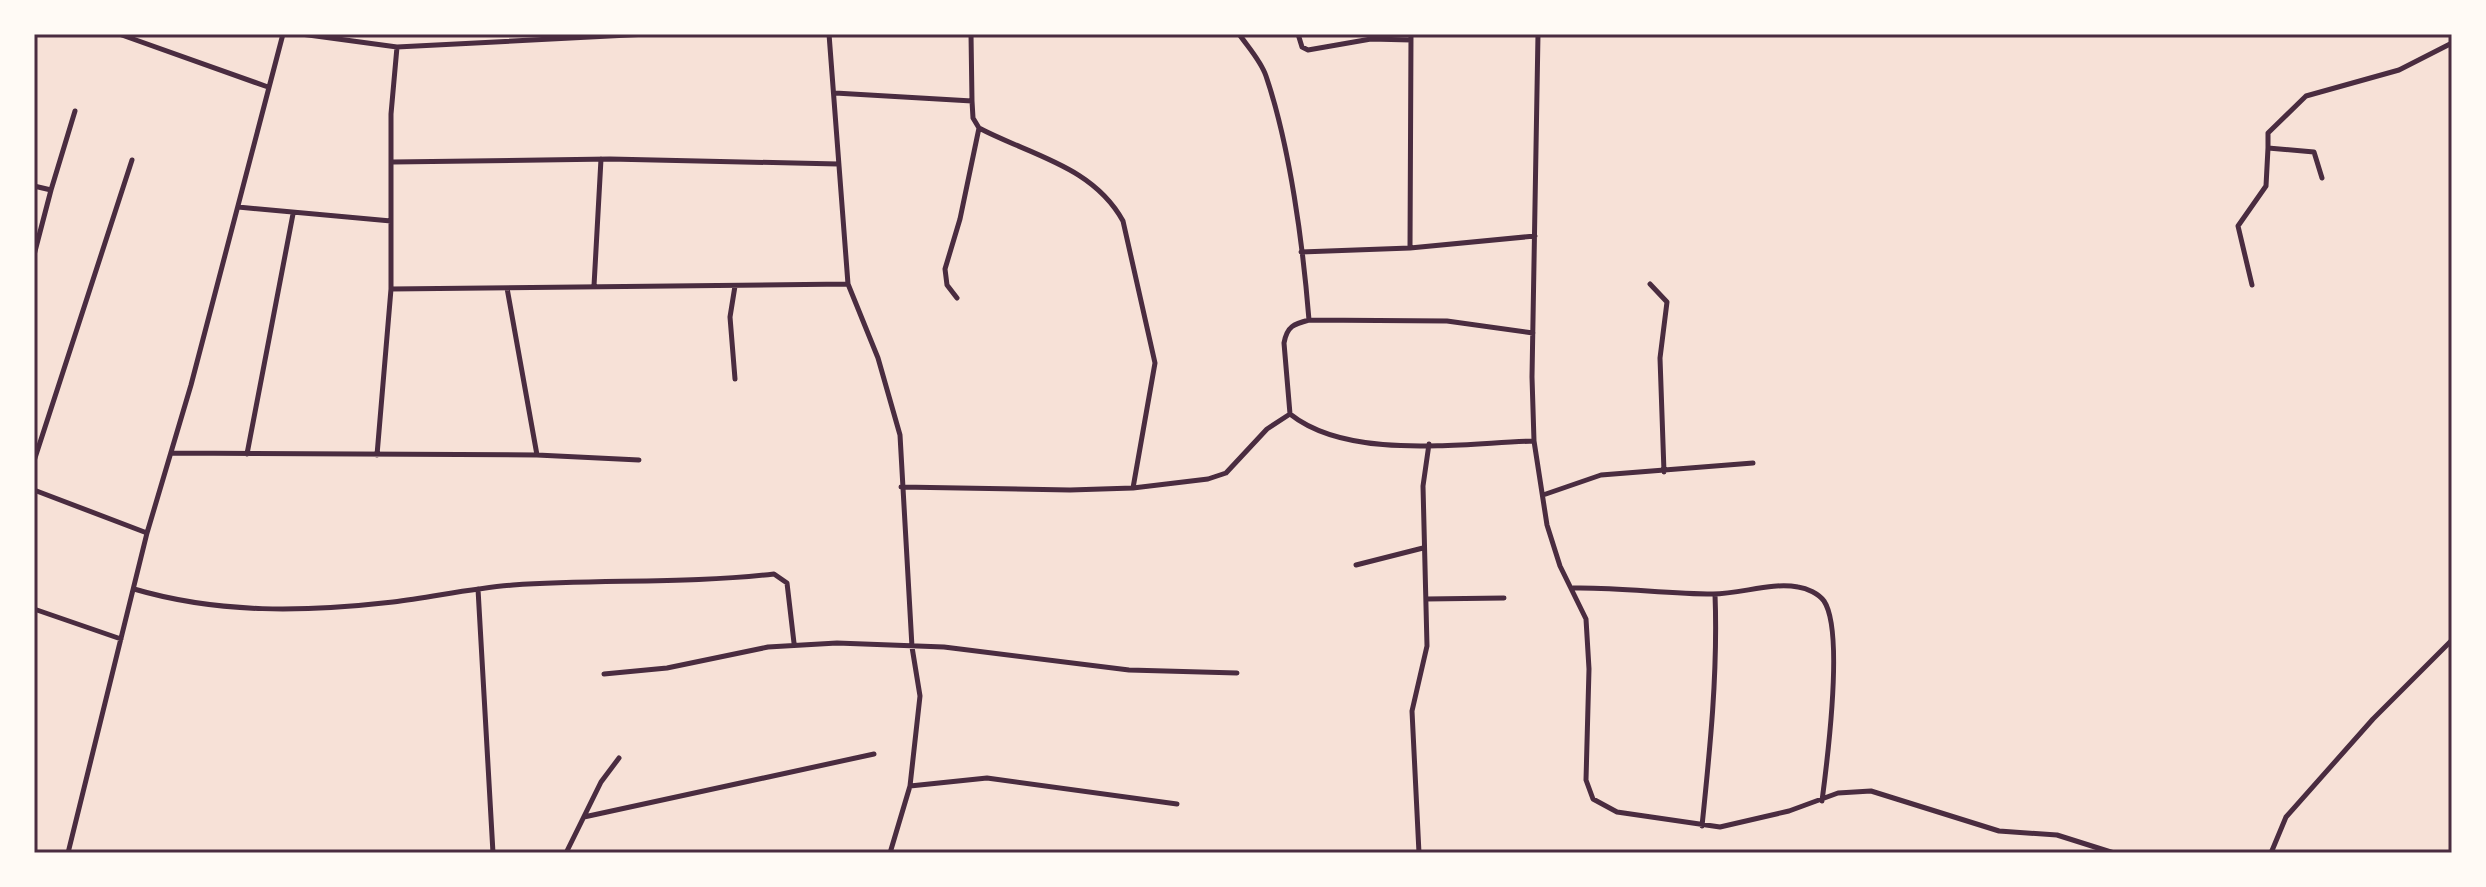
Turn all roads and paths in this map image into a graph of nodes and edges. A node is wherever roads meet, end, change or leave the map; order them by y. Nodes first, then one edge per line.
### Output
1 (119, 34) edge
2 (283, 34) edge
3 (301, 34) edge
4 (648, 34) edge
5 (829, 34) edge
6 (971, 34) edge
7 (1239, 34) edge
8 (1298, 34) edge
9 (1538, 34) edge
10 (1411, 37) edge
11 (2452, 43) edge
12 (397, 47) junction
13 (268, 87) junction
14 (835, 93) junction
15 (972, 101) junction
16 (75, 111) dead end
17 (979, 128) junction
18 (2268, 148) junction
19 (601, 159) junction
20 (132, 160) dead end
21 (393, 162) junction
22 (838, 164) junction
23 (2322, 178) dead end
24 (34, 186) edge
25 (51, 190) junction
26 (238, 207) junction
27 (293, 214) junction
28 (391, 221) junction
29 (1535, 236) junction
30 (1410, 248) junction
31 (1301, 252) junction
32 (34, 255) edge
33 (848, 284) junction
34 (1650, 284) dead end
35 (2252, 285) dead end
36 (594, 286) junction
37 (735, 286) junction
38 (507, 288) junction
39 (391, 289) junction
40 (957, 298) dead end
41 (1309, 320) junction
42 (1533, 333) junction
43 (735, 379) dead end
44 (1290, 414) junction
45 (1534, 441) junction
46 (1429, 444) junction
47 (172, 453) junction
48 (247, 454) junction
49 (377, 455) junction
50 (537, 455) junction
51 (639, 460) dead end
52 (34, 461) edge
53 (1753, 463) dead end
54 (1664, 472) junction
55 (901, 487) junction
56 (1133, 488) junction
57 (34, 490) edge
58 (1543, 495) junction
59 (147, 533) junction
60 (1423, 548) junction
61 (1356, 565) dead end
62 (1573, 588) junction
63 (134, 589) junction
64 (478, 589) junction
65 (1715, 594) junction
66 (1504, 598) dead end
67 (1426, 599) junction
68 (34, 609) edge
69 (121, 639) junction
70 (2452, 640) edge
71 (794, 643) junction
72 (912, 647) junction
73 (1237, 673) dead end
74 (604, 674) dead end
75 (874, 754) dead end
76 (619, 758) dead end
77 (910, 786) junction
78 (1822, 801) junction
79 (1177, 804) dead end
80 (584, 817) junction
81 (1702, 826) junction
82 (68, 853) edge
83 (493, 853) edge
84 (566, 853) edge
85 (890, 853) edge
86 (1419, 853) edge
87 (2114, 853) edge
88 (2271, 853) edge

1 - 13 street
2 - 13 street
3 - 12 street
4 - 12 street
5 - 14 street
6 - 15 street
7 - 31 street
8 - 10 street
9 - 29 street
10 - 30 street
11 - 18 street
12 - 21 street
13 - 26 street
14 - 15 street
14 - 22 street
15 - 17 street
16 - 25 street
17 - 40 street
17 - 56 street
18 - 23 street
18 - 35 street
19 - 21 street
19 - 22 street
19 - 36 street
20 - 52 street
21 - 28 street
22 - 33 street
24 - 25 street
25 - 32 street
26 - 27 street
26 - 47 street
27 - 28 street
27 - 48 street
28 - 39 street
29 - 30 street
29 - 42 street
30 - 31 street
31 - 41 street
33 - 37 street
33 - 55 street
34 - 54 street
36 - 37 street
36 - 38 street
37 - 43 street
38 - 39 street
38 - 50 street
39 - 49 street
41 - 42 street
41 - 44 street
42 - 45 street
44 - 46 street
44 - 56 street
45 - 46 street
45 - 58 street
46 - 60 street
47 - 48 street
47 - 59 street
48 - 49 street
49 - 50 street
50 - 51 street
53 - 54 street
54 - 58 street
55 - 56 street
55 - 72 street
57 - 59 street
58 - 62 street
59 - 63 street
60 - 61 street
60 - 67 street
62 - 65 street
62 - 81 street
63 - 64 street
63 - 69 street
64 - 71 street
64 - 83 street
65 - 78 street
65 - 81 street
66 - 67 street
67 - 86 street
68 - 69 street
69 - 82 street
70 - 88 street
71 - 72 street
71 - 74 street
72 - 73 street
72 - 77 street
75 - 80 street
76 - 80 street
77 - 79 street
77 - 85 street
78 - 81 street
78 - 87 street
80 - 84 street

